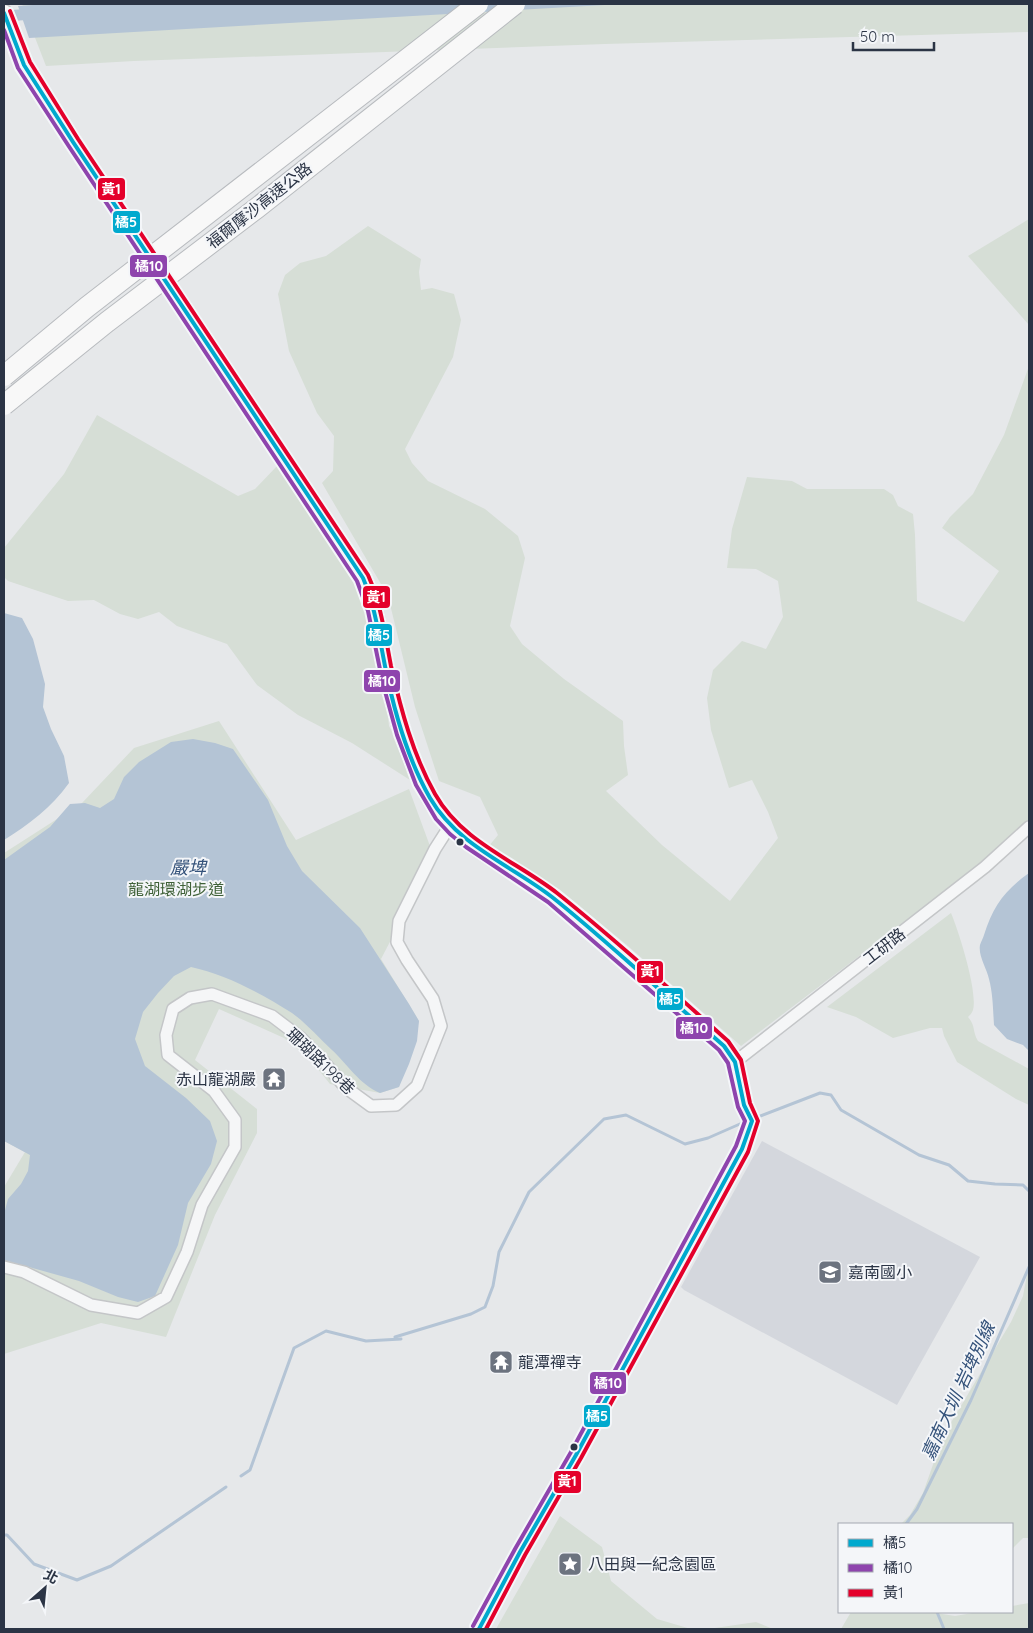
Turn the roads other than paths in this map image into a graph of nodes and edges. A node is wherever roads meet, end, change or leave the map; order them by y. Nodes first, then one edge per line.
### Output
1 (478, 4) edge
2 (515, 4) edge
3 (4, 13) edge
4 (4, 376) edge
5 (4, 405) edge
6 (451, 824) junction
7 (1029, 828) edge
8 (735, 1062) junction
9 (4, 1267) edge
10 (479, 1629) edge

1 - 4 highway, 福爾摩沙高速公路, bridge
2 - 5 highway, 福爾摩沙高速公路, bridge
3 - 6 street
6 - 8 street
6 - 9 street, 珊瑚路198巷
7 - 8 street, 工研路
8 - 10 street

